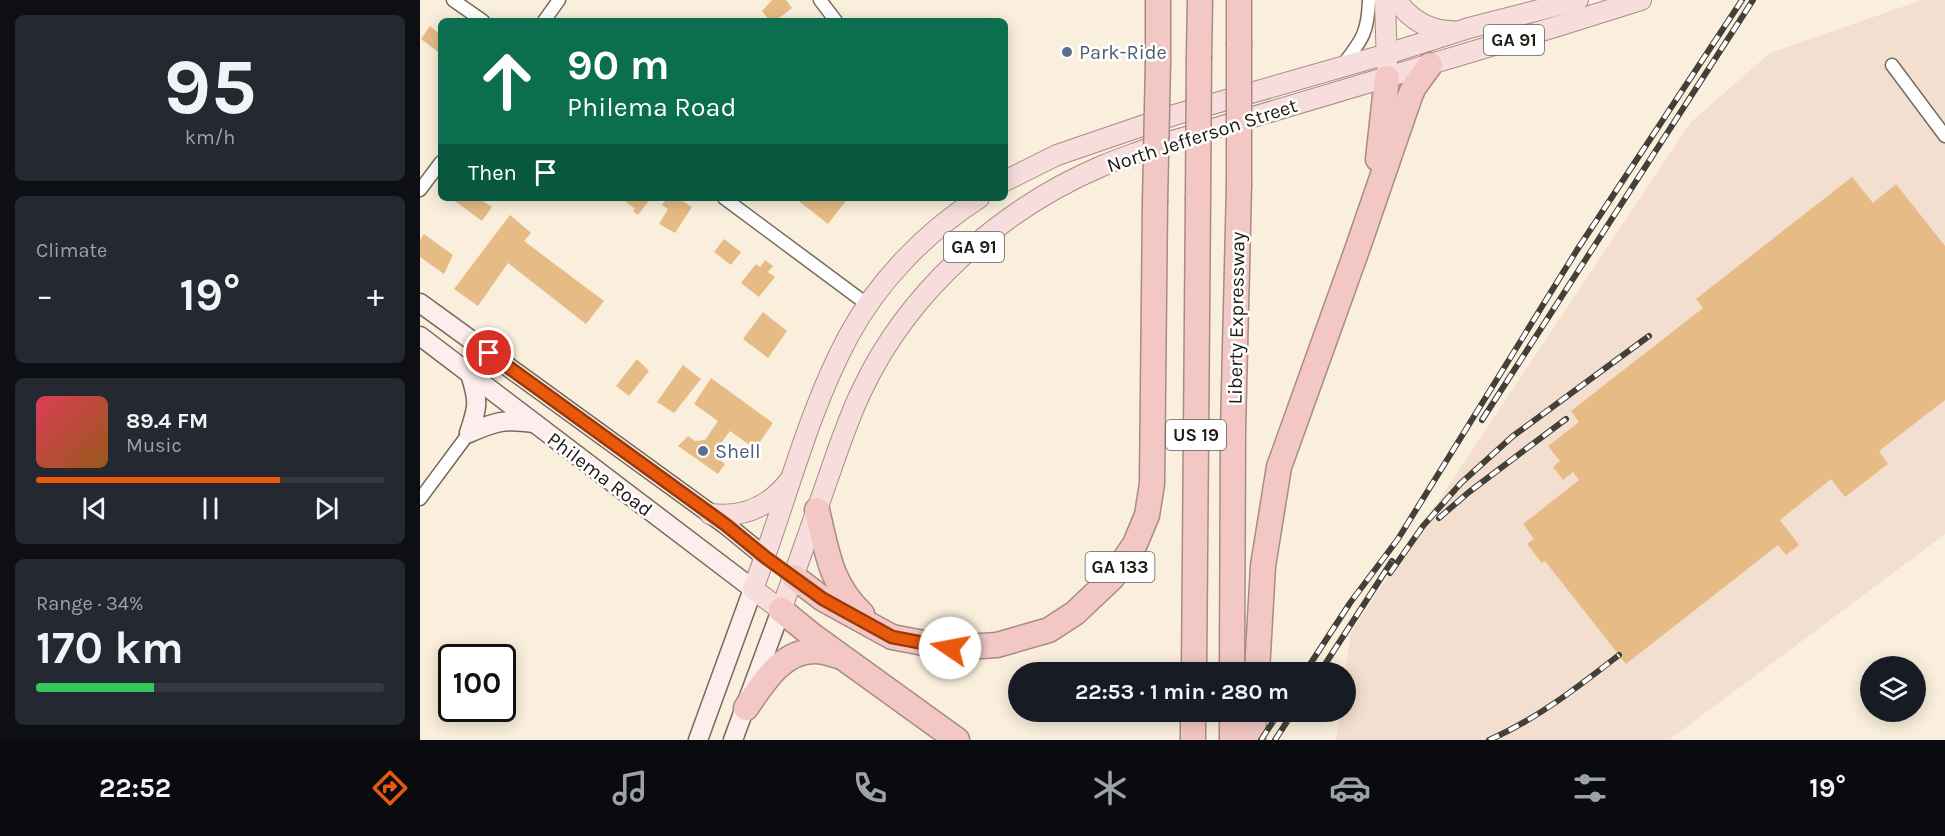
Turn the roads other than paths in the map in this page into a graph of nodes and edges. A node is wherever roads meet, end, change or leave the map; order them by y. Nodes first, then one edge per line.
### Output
1 (453, 0) edge
2 (559, 0) edge
3 (820, 0) edge
4 (1158, 0) edge
5 (1200, 0) edge
6 (1239, 0) edge
7 (1369, 0) edge
8 (1385, 0) edge
9 (1396, 0) edge
10 (1578, 0) edge
11 (1641, 0) edge
12 (479, 18) edge
13 (546, 18) edge
14 (834, 18) edge
15 (1469, 28) junction
16 (1892, 64) dead end
17 (1430, 65) junction
18 (1387, 66) junction
19 (1342, 67) junction
20 (1945, 136) edge
21 (438, 166) edge
22 (1008, 179) edge
23 (420, 190) edge
24 (1374, 197) junction
25 (728, 201) edge
26 (975, 201) edge
27 (420, 303) edge
28 (868, 305) junction
29 (420, 336) edge
30 (470, 374) junction
31 (534, 423) junction
32 (470, 433) junction
33 (793, 474) junction
34 (420, 499) edge
35 (817, 510) junction
36 (710, 514) junction
37 (765, 557) junction
38 (794, 576) junction
39 (753, 590) junction
40 (781, 610) junction
41 (877, 628) junction
42 (844, 657) junction
43 (1194, 662) edge
44 (1232, 662) edge
45 (1258, 662) edge
46 (746, 708) junction
47 (1193, 722) edge
48 (1232, 722) edge
49 (1254, 722) edge
50 (698, 740) edge
51 (733, 740) edge
52 (957, 740) edge
53 (1193, 740) edge
54 (1232, 740) edge
55 (1253, 740) edge

1 - 12 street
2 - 13 street
3 - 14 street
4 - 41 highway, GA 133, bridge
5 - 43 highway, Liberty Expressway / US 19, bridge
6 - 44 highway, Liberty Expressway / US 19, bridge
7 - 19 street
8 - 18 main road
9 - 15 main road
10 - 15 main road, North Jefferson Street / GA 91
11 - 17 main road, North Jefferson Street / GA 91
15 - 18 main road, North Jefferson Street / GA 91
16 - 20 street
17 - 18 main road, North Jefferson Street / GA 91
17 - 24 highway
18 - 19 main road, North Jefferson Street / GA 91
18 - 24 highway
18 - 35 main road, North Jefferson Street / GA 91
19 - 22 main road, North Jefferson Street / GA 91
21 - 23 street
24 - 45 highway
25 - 28 street
26 - 28 main road, GA 91
27 - 36 main road, Philema Road
28 - 33 main road, GA 91
29 - 30 main road, Philema Road
30 - 31 main road, Philema Road
30 - 32 main road
31 - 32 main road
31 - 39 main road, Philema Road
32 - 34 street
33 - 36 main road
33 - 37 main road
35 - 38 main road, GA 91
35 - 41 highway
36 - 37 main road, Philema Road
37 - 38 main road, Philema Road / GA 133
37 - 39 main road
38 - 40 main road, GA 91
38 - 41 highway, GA 133
39 - 40 main road, Philema Road
39 - 50 main road
40 - 42 highway
40 - 46 main road
42 - 46 highway
42 - 52 highway
46 - 51 main road
47 - 53 highway
48 - 54 highway
49 - 55 highway

